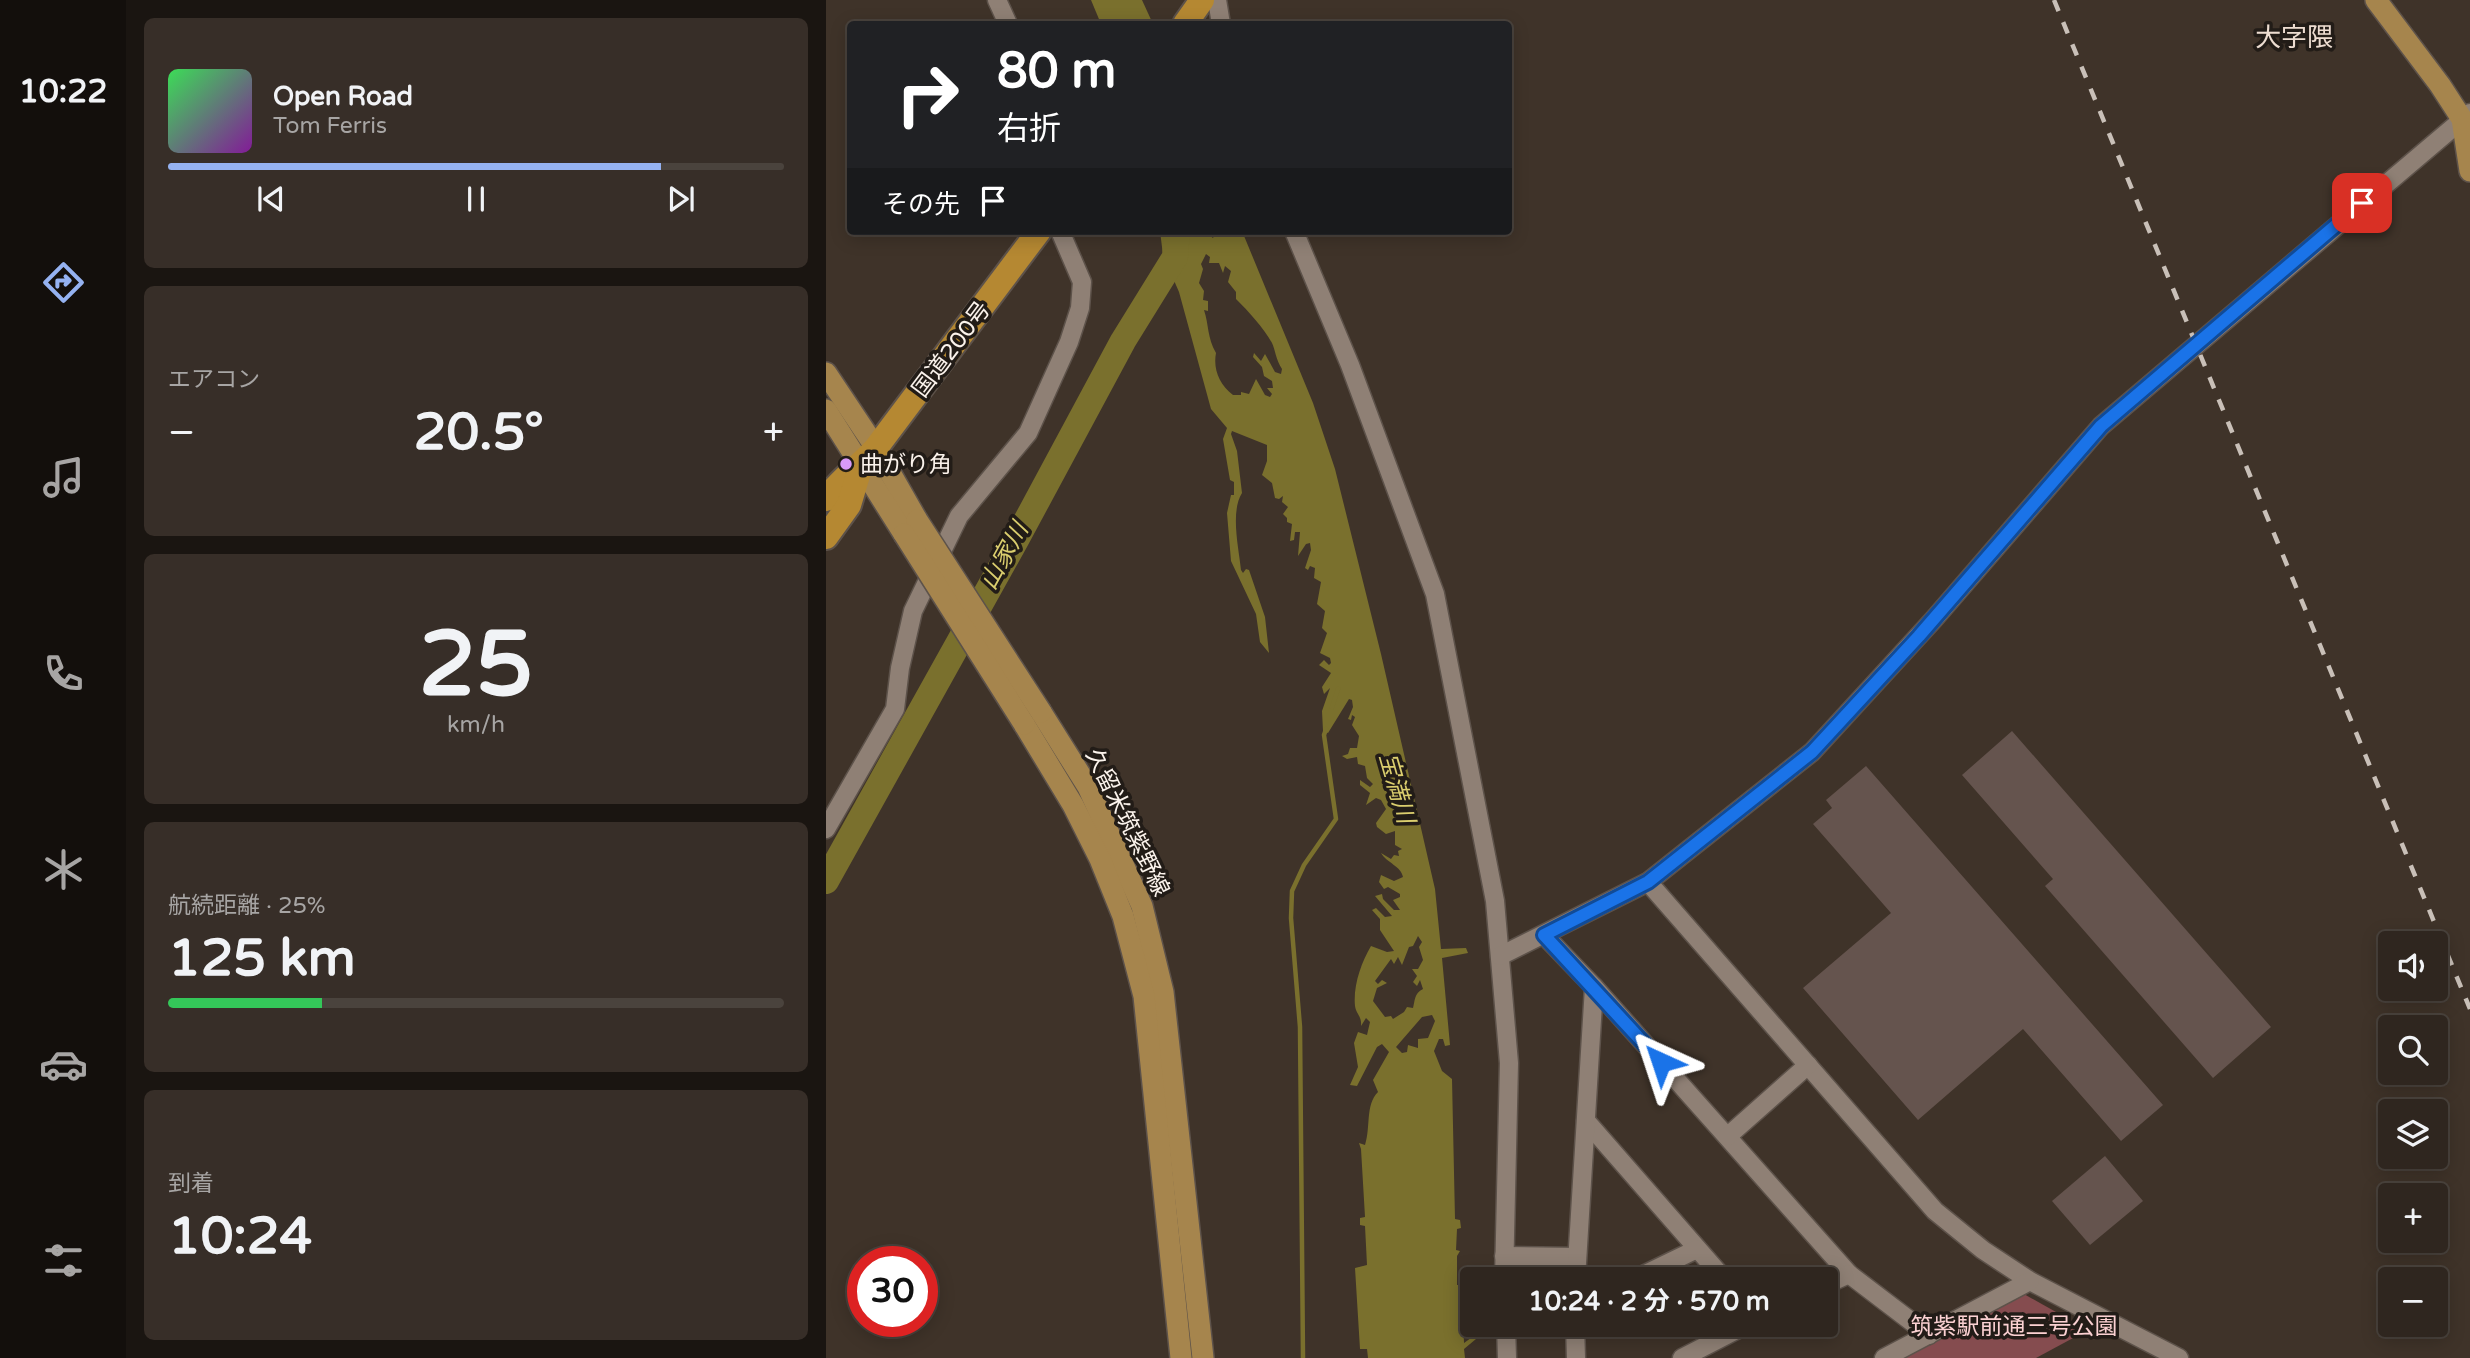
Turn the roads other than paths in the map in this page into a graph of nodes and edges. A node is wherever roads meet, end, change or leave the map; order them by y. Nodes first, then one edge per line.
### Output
1 (997, 0) edge
2 (1202, 0) edge
3 (1217, 0) edge
4 (2376, 0) edge
5 (1007, 21) edge
6 (1187, 21) edge
7 (1220, 21) edge
8 (2466, 116) edge
9 (2470, 170) edge
10 (1036, 235) edge
11 (1062, 235) edge
12 (1296, 235) edge
13 (826, 373) edge
14 (826, 410) edge
15 (869, 456) junction
16 (826, 499) edge
17 (826, 537) edge
18 (1033, 718) junction
19 (826, 829) edge
20 (1648, 882) junction
21 (1544, 935) junction
22 (1500, 956) junction
23 (1594, 987) junction
24 (1808, 1065) junction
25 (1586, 1121) junction
26 (1728, 1136) junction
27 (1697, 1249) junction
28 (1504, 1256) junction
29 (1576, 1257) junction
30 (1504, 1267) edge
31 (1576, 1267) edge
32 (1660, 1267) edge
33 (1713, 1267) edge
34 (1849, 1274) junction
35 (1838, 1280) edge
36 (2030, 1281) junction
37 (1929, 1335) junction
38 (1506, 1337) edge
39 (1575, 1337) edge
40 (1723, 1337) edge
41 (1181, 1358) edge
42 (1203, 1358) edge
43 (1507, 1358) edge
44 (1576, 1358) edge
45 (1682, 1358) edge
46 (1884, 1358) edge
47 (2179, 1358) edge

1 - 5 street
2 - 6 highway
3 - 7 street
4 - 8 main road
8 - 9 main road
8 - 20 street
10 - 15 highway, 国道200号
11 - 19 street
12 - 22 street
13 - 15 main road, 久留米筑紫野線
14 - 15 main road, 久留米筑紫野線
15 - 16 highway, 国道200号
15 - 17 highway, 国道200号
15 - 18 main road, 久留米筑紫野線, bridge
18 - 41 main road, 久留米筑紫野線
18 - 42 main road, 久留米筑紫野線
20 - 21 street
20 - 24 street
21 - 22 street
21 - 23 street
22 - 28 street
23 - 25 street
23 - 26 street
24 - 26 street
24 - 36 street
25 - 27 street
25 - 29 street
26 - 34 street
27 - 32 street
27 - 33 street
28 - 29 street
28 - 30 street
29 - 31 street
34 - 35 street
34 - 37 street
36 - 37 street
36 - 47 street
37 - 46 street
38 - 43 street
39 - 44 street
40 - 45 street

